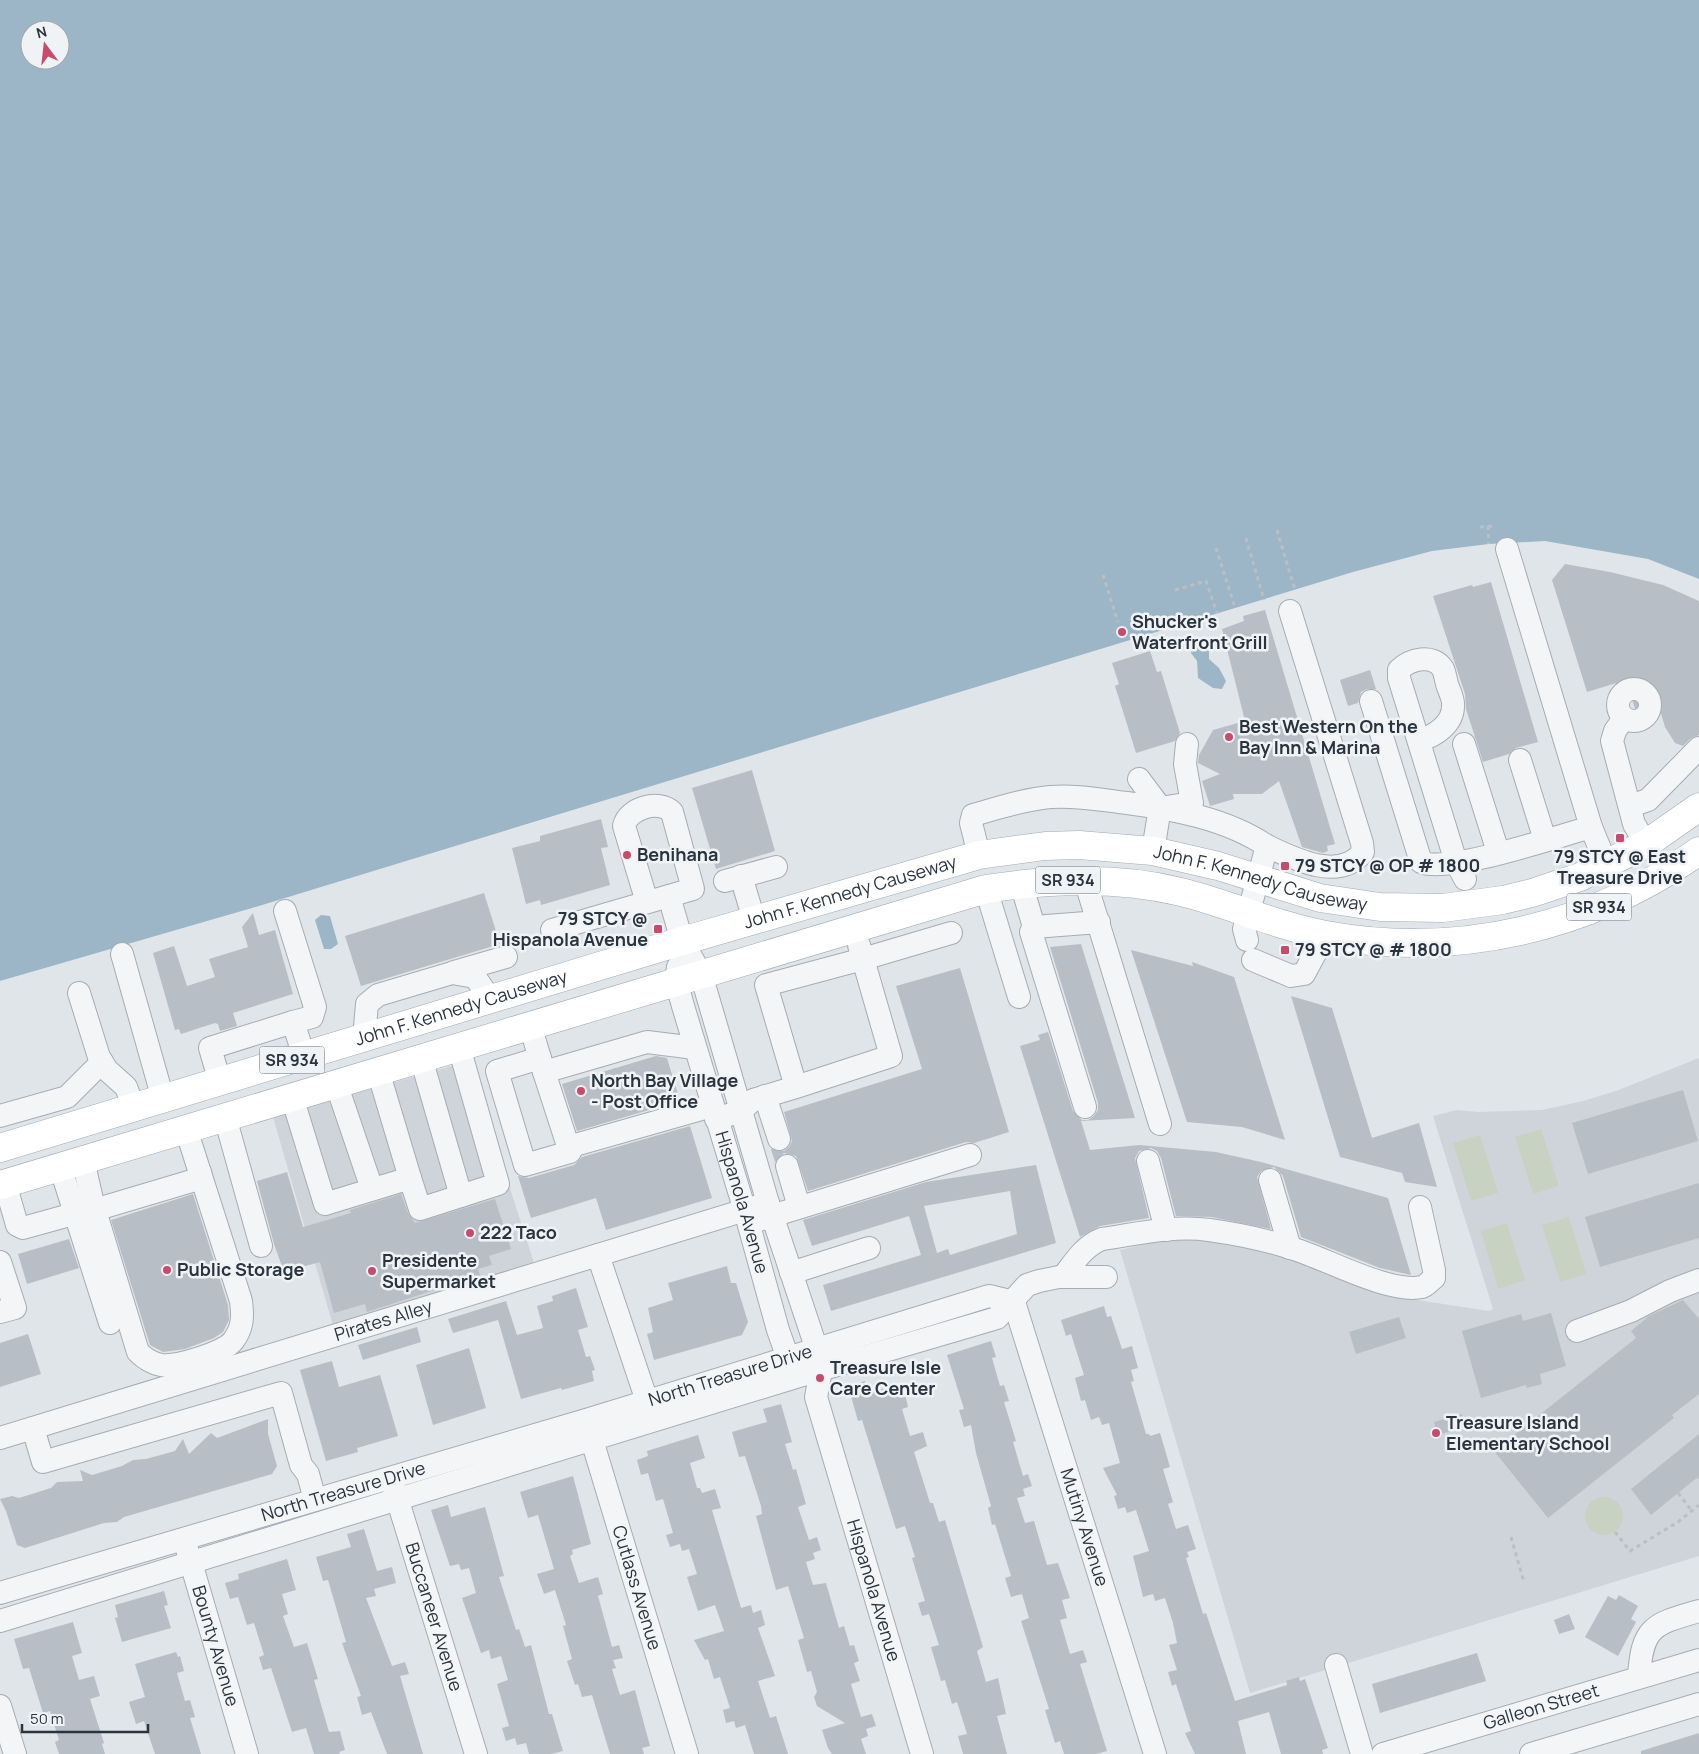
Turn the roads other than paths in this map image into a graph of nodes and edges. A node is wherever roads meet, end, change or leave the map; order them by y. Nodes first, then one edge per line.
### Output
1 (1498, 546) road end
2 (1292, 600) road end
3 (1371, 701) dead end
4 (1624, 718) dead end
5 (1426, 738) dead end
6 (1187, 744) dead end
7 (1464, 744) dead end
8 (1696, 752) edge
9 (1520, 760) dead end
10 (1139, 780) dead end
11 (1630, 806) junction
12 (1699, 807) edge
13 (1160, 808) junction
14 (1591, 827) junction
15 (1545, 840) junction
16 (1646, 844) junction
17 (1267, 846) junction
18 (1153, 851) junction
19 (1699, 851) edge
20 (1498, 852) junction
21 (979, 855) junction
22 (946, 863) junction
23 (1607, 866) junction
24 (776, 867) dead end
25 (1464, 867) junction
26 (1085, 880) junction
27 (1259, 880) junction
28 (1021, 884) junction
29 (986, 889) junction
30 (669, 896) junction
31 (956, 896) junction
32 (1503, 900) junction
33 (647, 902) junction
34 (1469, 906) junction
35 (285, 912) dead end
36 (1248, 912) junction
37 (754, 920) junction
38 (1099, 922) junction
39 (1034, 927) junction
40 (853, 928) junction
41 (552, 930) dead end
42 (951, 933) dead end
43 (1513, 934) junction
44 (1325, 935) junction
45 (682, 941) junction
46 (122, 954) dead end
47 (506, 957) dead end
48 (863, 959) junction
49 (452, 972) junction
50 (688, 977) junction
51 (79, 993) dead end
52 (1020, 997) dead end
53 (491, 1000) junction
54 (451, 1012) junction
55 (293, 1022) junction
56 (530, 1025) junction
57 (364, 1038) junction
58 (459, 1047) junction
59 (695, 1048) junction
60 (304, 1056) junction
61 (421, 1058) junction
62 (102, 1062) junction
63 (542, 1065) junction
64 (378, 1071) junction
65 (220, 1082) junction
66 (336, 1083) junction
67 (796, 1087) junction
68 (765, 1096) junction
69 (292, 1097) junction
70 (163, 1099) junction
71 (1085, 1107) dead end
72 (134, 1108) junction
73 (741, 1111) junction
74 (714, 1113) junction
75 (0, 1116) edge
76 (224, 1117) junction
77 (1160, 1124) dead end
78 (73, 1126) junction
79 (186, 1129) junction
80 (747, 1133) junction
81 (568, 1147) junction
82 (0, 1148) edge
83 (970, 1155) dead end
84 (1148, 1160) dead end
85 (72, 1163) junction
86 (787, 1166) dead end
87 (200, 1172) junction
88 (410, 1178) junction
89 (1270, 1180) dead end
90 (2, 1184) edge
91 (372, 1189) junction
92 (461, 1196) junction
93 (799, 1207) junction
94 (1420, 1207) dead end
95 (85, 1209) junction
96 (770, 1209) junction
97 (747, 1217) junction
98 (1166, 1230) junction
99 (261, 1246) dead end
100 (869, 1248) dead end
101 (1290, 1248) junction
102 (598, 1256) junction
103 (0, 1262) edge
104 (791, 1273) junction
105 (1063, 1277) junction
106 (1106, 1277) dead end
107 (1699, 1280) edge
108 (1014, 1302) junction
109 (0, 1312) edge
110 (110, 1323) dead end
111 (1577, 1331) dead end
112 (818, 1360) junction
113 (792, 1367) junction
114 (816, 1397) junction
115 (647, 1402) junction
116 (33, 1428) junction
117 (589, 1430) junction
118 (0, 1438) edge
119 (391, 1478) junction
120 (315, 1500) junction
121 (398, 1500) junction
122 (184, 1539) junction
123 (190, 1562) junction
124 (0, 1593) edge
125 (1699, 1612) edge
126 (0, 1621) edge
127 (1699, 1660) edge
128 (1336, 1665) dead end
129 (1640, 1677) junction
130 (1699, 1704) edge
131 (0, 1706) edge
132 (15, 1754) edge
133 (247, 1754) edge
134 (476, 1754) edge
135 (687, 1754) edge
136 (922, 1754) edge
137 (1154, 1754) edge
138 (1362, 1754) edge
139 (1383, 1754) edge
140 (1531, 1754) edge

1 - 14 street
2 - 17 street
3 - 25 street
4 - 11 street
5 - 25 street
6 - 13 street
7 - 20 street
8 - 11 street
9 - 15 street
10 - 13 street
11 - 16 street
12 - 16 main road, John F. Kennedy Causeway / SR 934
13 - 17 street
13 - 18 street
13 - 21 street
14 - 15 street
14 - 23 street
15 - 20 street
16 - 23 main road, John F. Kennedy Causeway / SR 934
17 - 27 street
18 - 21 main road, John F. Kennedy Causeway / SR 934
18 - 27 main road, John F. Kennedy Causeway / SR 934
19 - 43 main road, John F. Kennedy Causeway / SR 934
20 - 25 street
21 - 22 main road, John F. Kennedy Causeway / SR 934
22 - 31 main road
22 - 37 main road, John F. Kennedy Causeway / SR 934
23 - 32 main road, John F. Kennedy Causeway / SR 934
24 - 37 street
25 - 34 street
26 - 28 main road, John F. Kennedy Causeway / SR 934
26 - 36 main road, John F. Kennedy Causeway / SR 934
26 - 38 street
27 - 34 main road, John F. Kennedy Causeway / SR 934
27 - 36 street
28 - 29 main road, John F. Kennedy Causeway / SR 934
28 - 39 street
29 - 31 main road, John F. Kennedy Causeway / SR 934
29 - 52 street
30 - 33 street
30 - 33 street
30 - 45 street
31 - 40 main road, John F. Kennedy Causeway / SR 934
32 - 34 main road, John F. Kennedy Causeway / SR 934
32 - 43 main road
33 - 41 street
35 - 55 street
36 - 44 main road, John F. Kennedy Causeway / SR 934
36 - 44 street
37 - 45 main road, John F. Kennedy Causeway / SR 934
38 - 39 street
38 - 77 street
39 - 71 street
40 - 48 street
40 - 50 main road, John F. Kennedy Causeway / SR 934
42 - 48 street
43 - 44 main road, John F. Kennedy Causeway / SR 934
45 - 50 street, Hispanola Avenue
45 - 53 main road, John F. Kennedy Causeway / SR 934
46 - 70 street
47 - 49 street
48 - 67 street
48 - 67 street
49 - 53 street
49 - 57 street
50 - 56 main road, John F. Kennedy Causeway / SR 934
50 - 59 street, Hispanola Avenue
50 - 73 street, Hispanola Avenue
51 - 62 street
53 - 54 main road, John F. Kennedy Causeway / SR 934
54 - 57 main road, John F. Kennedy Causeway / SR 934
54 - 58 main road
55 - 60 street
55 - 65 street
56 - 58 main road, John F. Kennedy Causeway / SR 934
56 - 63 street
57 - 60 main road, John F. Kennedy Causeway / SR 934
58 - 61 main road, John F. Kennedy Causeway / SR 934
58 - 92 street
59 - 63 street
59 - 74 street, Hispanola Avenue
60 - 65 main road, John F. Kennedy Causeway / SR 934
61 - 64 main road, John F. Kennedy Causeway / SR 934
61 - 92 street
62 - 72 street
62 - 75 street
63 - 81 street
63 - 81 street
64 - 66 main road, John F. Kennedy Causeway / SR 934
64 - 88 street
65 - 70 main road, John F. Kennedy Causeway / SR 934
66 - 69 main road, John F. Kennedy Causeway / SR 934
66 - 91 street
67 - 68 street
68 - 73 street
68 - 80 street
69 - 76 main road, John F. Kennedy Causeway / SR 934
69 - 91 street
70 - 72 main road, John F. Kennedy Causeway / SR 934
72 - 78 main road, John F. Kennedy Causeway / SR 934
73 - 74 street
73 - 80 street, Hispanola Avenue
74 - 81 street
74 - 97 street, Hispanola Avenue
76 - 79 main road, John F. Kennedy Causeway / SR 934
76 - 99 street
78 - 82 main road, John F. Kennedy Causeway / SR 934
78 - 85 main road
79 - 85 main road, John F. Kennedy Causeway / SR 934
79 - 87 street
80 - 96 street, Hispanola Avenue
83 - 93 street, Pirates Alley
84 - 98 street
85 - 90 main road, John F. Kennedy Causeway / SR 934
85 - 95 street
86 - 93 street
87 - 95 street
87 - 95 street
88 - 91 street
88 - 92 street
89 - 101 street
90 - 95 street
93 - 96 street, Pirates Alley
94 - 101 street
95 - 110 street
96 - 97 street, Pirates Alley
96 - 104 street, Hispanola Avenue
97 - 102 street, Pirates Alley
97 - 113 street, Hispanola Avenue
98 - 101 street
98 - 105 street
100 - 104 street
102 - 115 street
102 - 116 street, Pirates Alley
103 - 109 street
104 - 112 street, Hispanola Avenue
105 - 106 street
105 - 108 street
107 - 111 street
108 - 112 street, North Treasure Drive
108 - 137 street, Mutiny Avenue
112 - 113 street, North Treasure Drive
112 - 114 street, Hispanola Avenue
113 - 114 street, Hispanola Avenue
113 - 115 street, North Treasure Drive
113 - 117 street, North Treasure Drive
114 - 136 street, Hispanola Avenue
115 - 117 street, North Treasure Drive
116 - 118 street, Pirates Alley
116 - 120 street
117 - 119 street, North Treasure Drive
117 - 121 street, North Treasure Drive
117 - 135 street, Cutlass Avenue
119 - 120 street, North Treasure Drive
119 - 121 street, Buccaneer Avenue
120 - 122 street, North Treasure Drive
121 - 123 street, North Treasure Drive
121 - 134 street, Buccaneer Avenue
122 - 123 street, Bounty Avenue
122 - 124 street, North Treasure Drive
123 - 126 street, North Treasure Drive
123 - 133 street, Bounty Avenue
125 - 129 street
127 - 129 street, Galleon Street
128 - 138 street
129 - 139 street, Galleon Street
130 - 140 street
131 - 132 street

